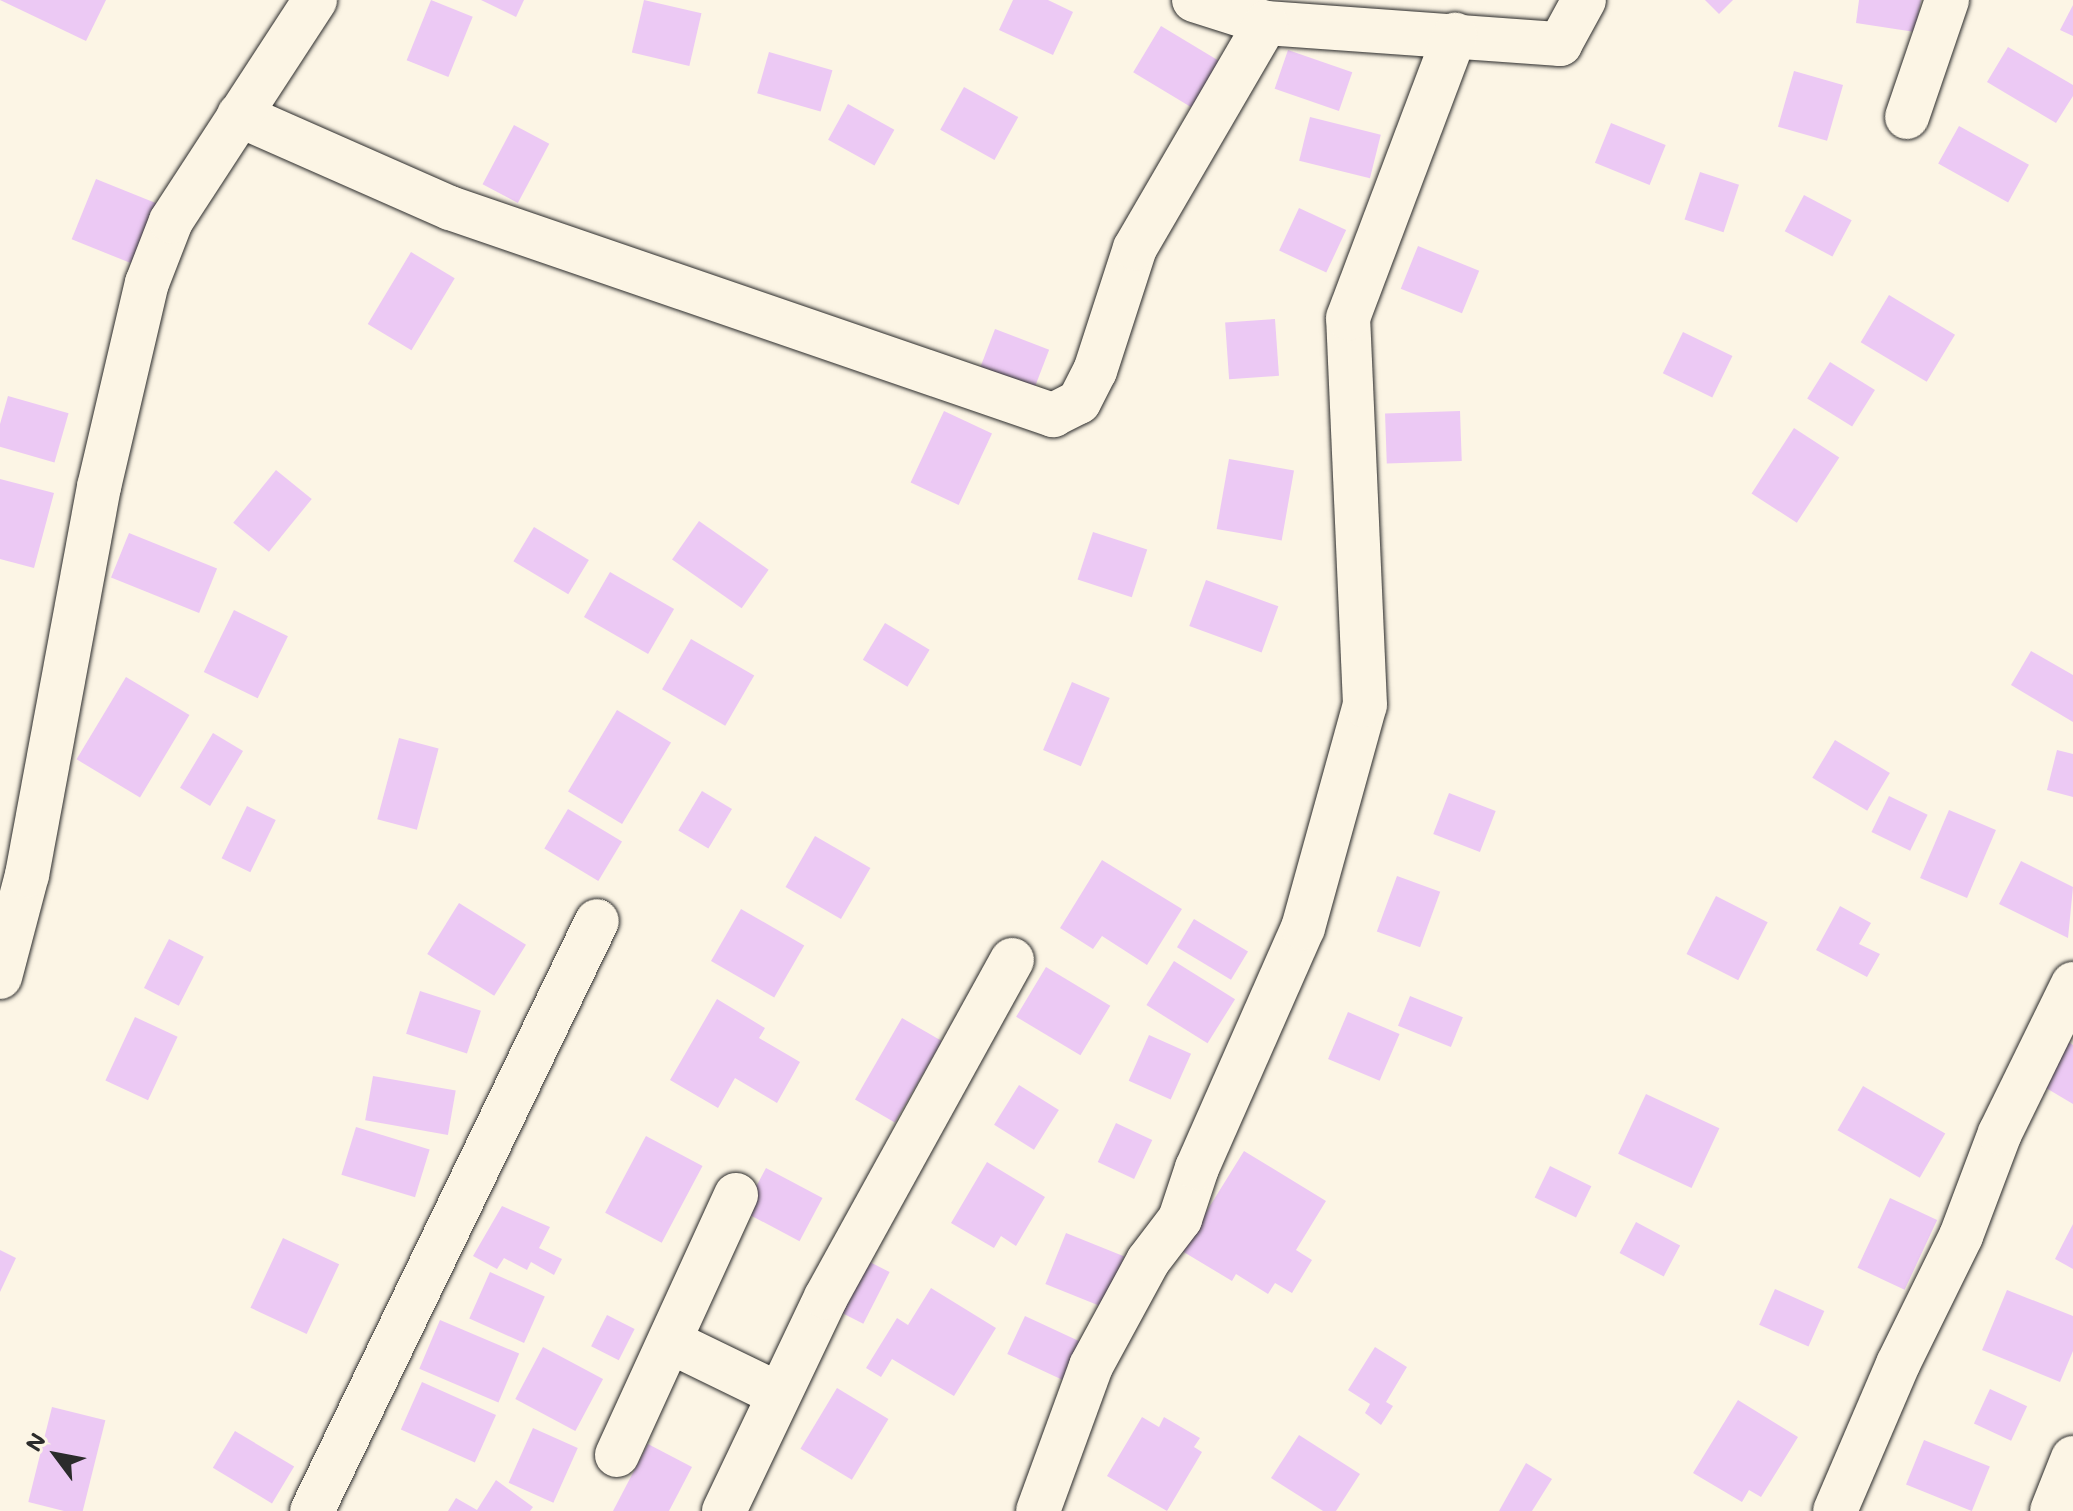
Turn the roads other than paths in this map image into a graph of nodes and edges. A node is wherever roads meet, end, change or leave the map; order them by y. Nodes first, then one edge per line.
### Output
1 (315, 0) edge
2 (1194, 0) edge
3 (1584, 0) edge
4 (1947, 0) edge
5 (1266, 23) junction
6 (1455, 35) junction
7 (239, 115) junction
8 (1907, 117) dead end
9 (597, 921) dead end
10 (1012, 960) dead end
11 (0, 977) edge
12 (2073, 984) edge
13 (736, 1195) dead end
14 (673, 1343) junction
15 (778, 1394) junction
16 (617, 1455) dead end
17 (2073, 1458) edge
18 (312, 1511) edge
19 (724, 1511) edge
20 (1038, 1511) edge
21 (1835, 1511) edge
22 (2052, 1511) edge

1 - 7 street
2 - 5 street
3 - 6 street
4 - 8 street
5 - 6 street
5 - 7 street
6 - 20 street
7 - 11 street
9 - 18 street
10 - 15 street
12 - 21 street
13 - 14 street
14 - 15 street
14 - 16 street
15 - 19 street
17 - 22 street

